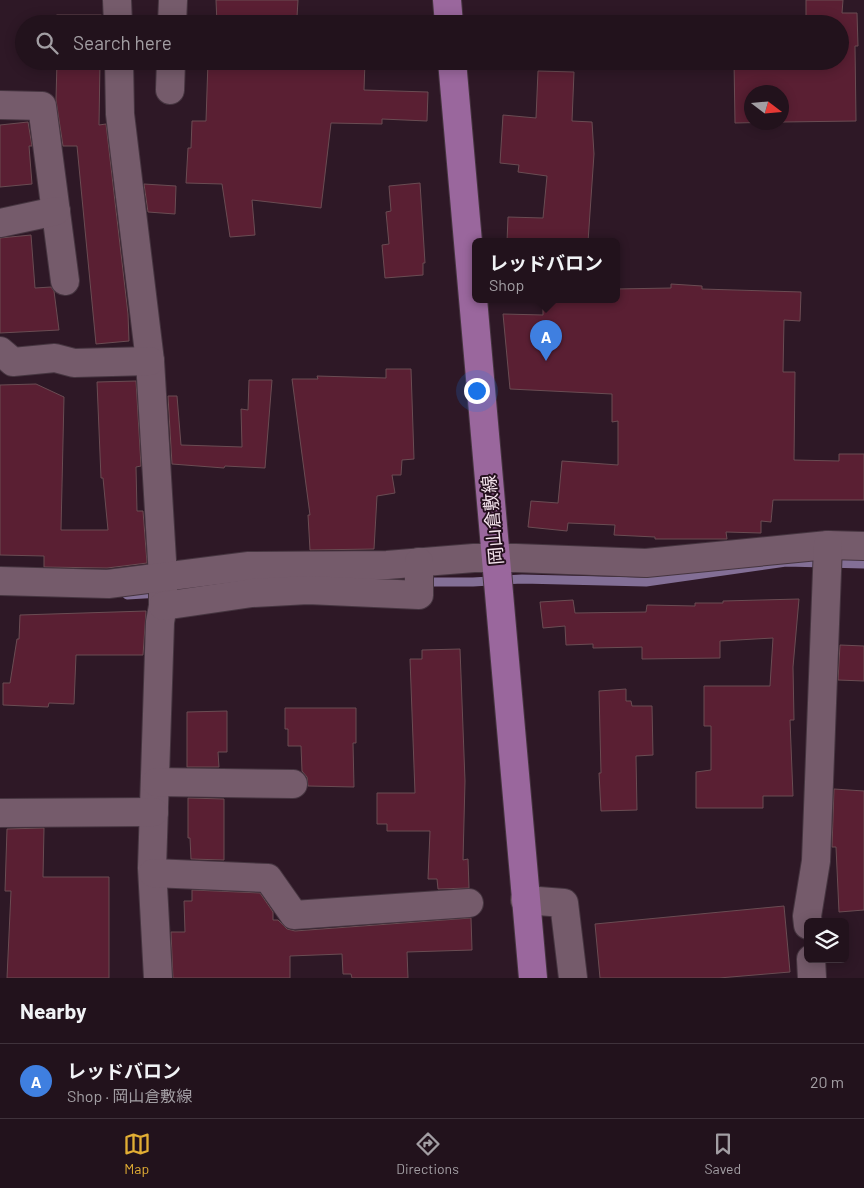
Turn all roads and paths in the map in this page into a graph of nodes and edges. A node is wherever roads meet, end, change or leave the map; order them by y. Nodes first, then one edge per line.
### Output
1 (117, 0) edge
2 (173, 0) edge
3 (447, 0) edge
4 (118, 15) edge
5 (172, 15) edge
6 (448, 15) edge
7 (119, 70) edge
8 (171, 70) edge
9 (453, 70) edge
10 (170, 90) dead end
11 (0, 105) edge
12 (56, 211) junction
13 (0, 223) edge
14 (65, 280) dead end
15 (472, 294) edge
16 (473, 303) edge
17 (0, 351) edge
18 (150, 361) junction
19 (864, 546) edge
20 (827, 557) junction
21 (496, 573) junction
22 (0, 580) edge
23 (163, 591) junction
24 (156, 782) junction
25 (293, 784) dead end
26 (154, 812) junction
27 (0, 813) edge
28 (152, 873) junction
29 (525, 900) junction
30 (469, 903) dead end
31 (807, 918) edge
32 (811, 963) edge
33 (158, 978) edge
34 (532, 978) edge
35 (573, 978) edge
36 (812, 978) edge

1 - 4 street
2 - 5 street
3 - 6 main road
7 - 18 street
8 - 10 street
9 - 15 main road, 岡山倉敷線
11 - 12 street
12 - 13 street
12 - 14 street
16 - 21 main road, 岡山倉敷線
17 - 18 street
18 - 23 street
19 - 20 street
20 - 21 street
20 - 31 street
21 - 23 street
21 - 29 main road, 岡山倉敷線
22 - 23 street
23 - 24 street
24 - 25 street
24 - 26 street
26 - 27 street
26 - 28 street
28 - 30 street
28 - 33 street
29 - 34 main road, 岡山倉敷線
29 - 35 street
32 - 36 street

